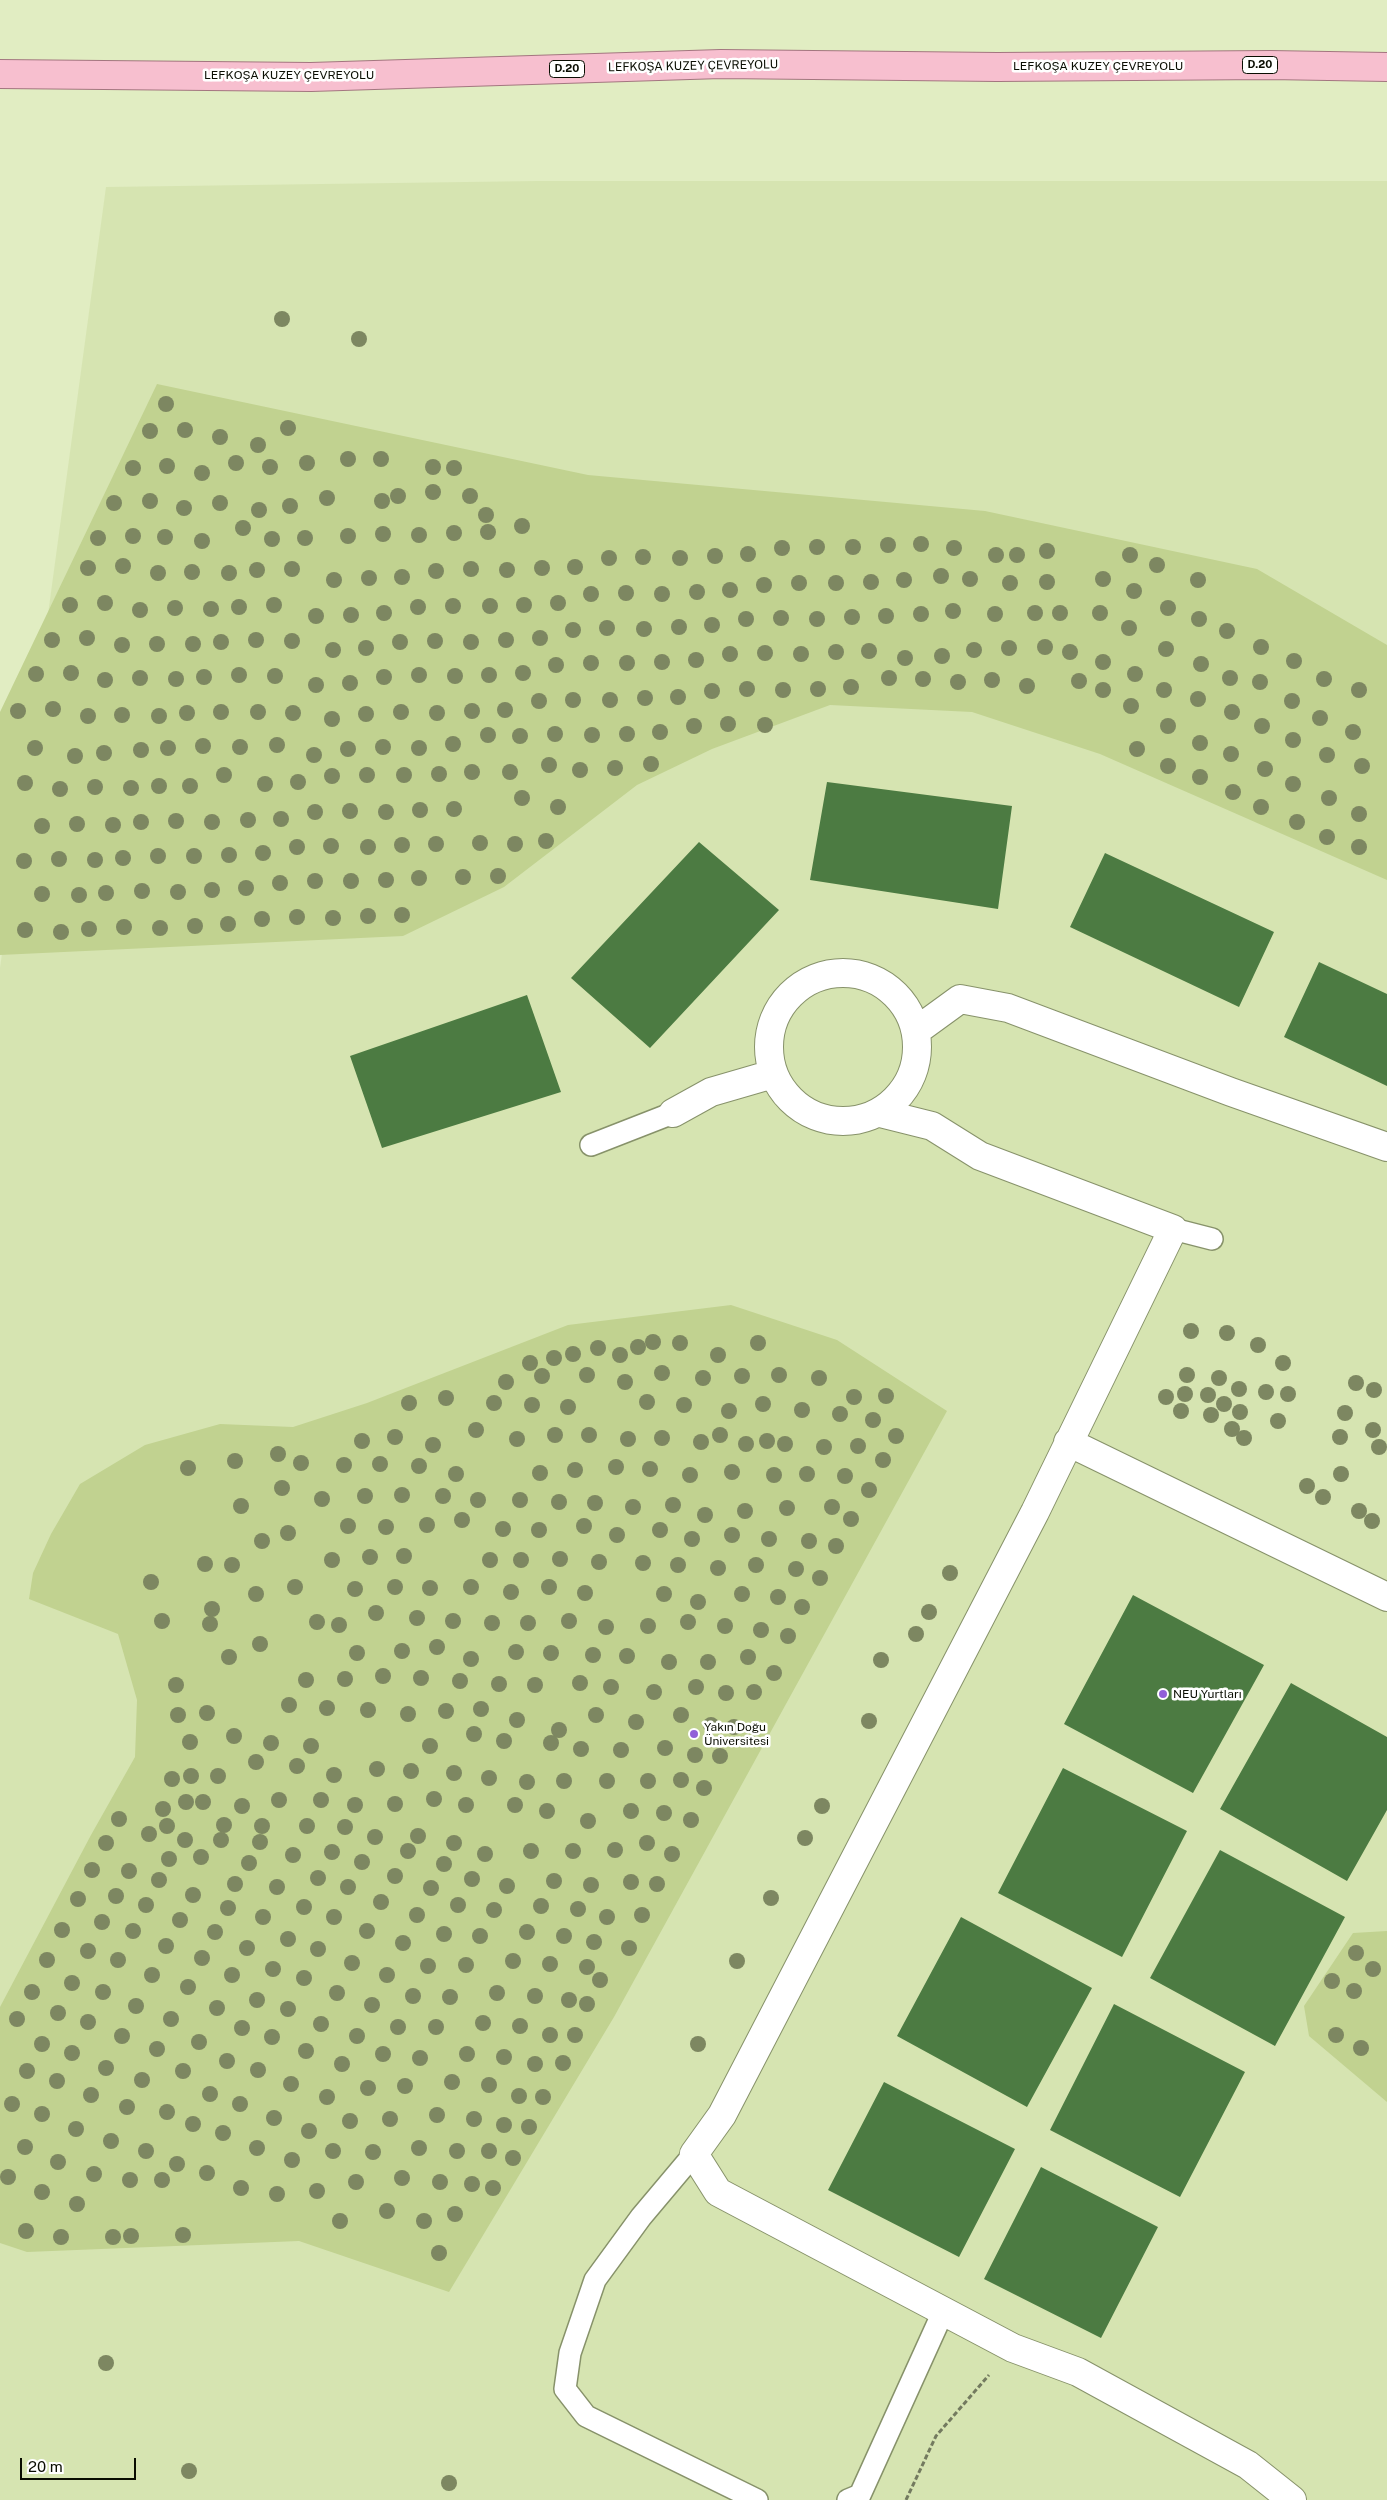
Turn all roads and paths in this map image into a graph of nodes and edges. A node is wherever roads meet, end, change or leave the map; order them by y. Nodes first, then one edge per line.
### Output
1 (1387, 66) edge
2 (0, 74) edge
3 (916, 1031) junction
4 (773, 1074) junction
5 (880, 1112) junction
6 (673, 1113) joint
7 (592, 1145) dead end
8 (1387, 1147) edge
9 (1173, 1229) junction
10 (1212, 1239) dead end
11 (1068, 1442) junction
12 (1387, 1597) edge
13 (694, 2154) junction
14 (943, 2312) junction
15 (1013, 2348) junction
16 (757, 2500) edge
17 (848, 2500) edge
18 (906, 2500) edge
19 (1292, 2500) edge

1 - 2 highway, LEFKOŞA KUZEY ÇEVREYOLU / D.20
3 - 4 street
3 - 5 street
3 - 8 street
4 - 5 street
4 - 6 street
5 - 9 street
6 - 7 lane
9 - 10 lane
9 - 11 street
11 - 12 street
11 - 13 street
13 - 14 street
13 - 16 lane
14 - 15 street
14 - 17 lane
15 - 18 path
15 - 19 street

